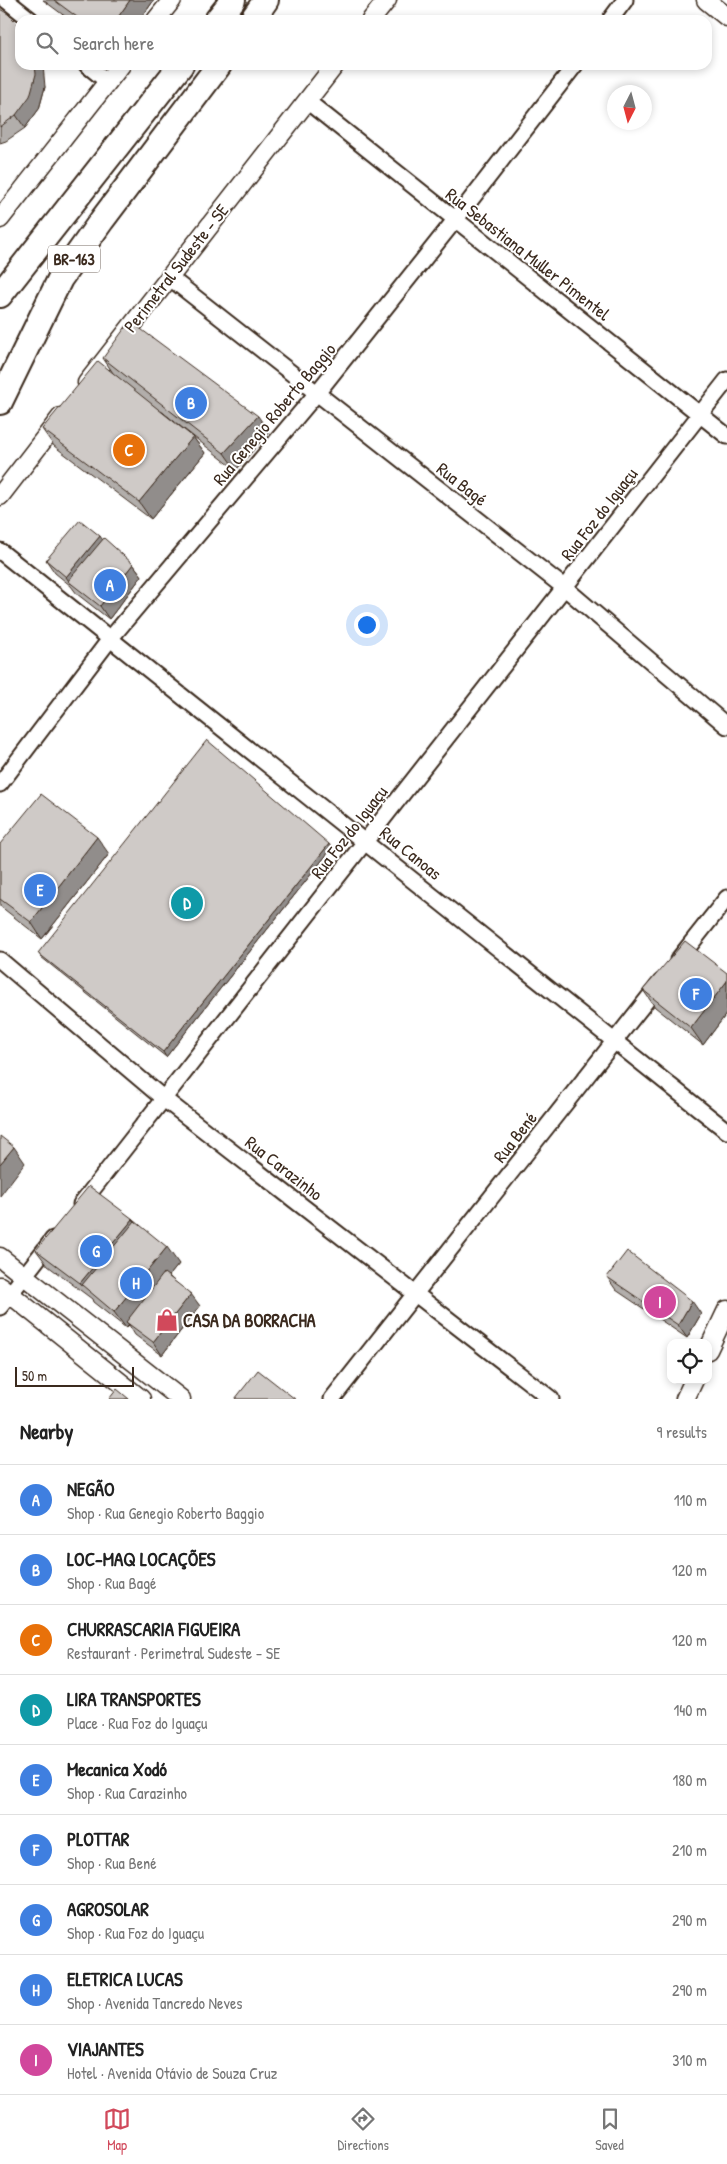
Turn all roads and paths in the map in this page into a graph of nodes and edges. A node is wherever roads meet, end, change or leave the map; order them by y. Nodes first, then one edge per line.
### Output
1 (6, 0) edge
2 (172, 0) edge
3 (233, 0) edge
4 (266, 0) edge
5 (386, 0) edge
6 (625, 0) edge
7 (706, 0) edge
8 (25, 15) edge
9 (160, 15) edge
10 (221, 15) edge
11 (256, 15) edge
12 (375, 15) edge
13 (614, 15) edge
14 (727, 17) edge
15 (92, 70) edge
16 (118, 70) edge
17 (177, 70) edge
18 (215, 70) edge
19 (331, 70) edge
20 (571, 70) edge
21 (108, 82) junction
22 (307, 101) junction
23 (0, 219) edge
24 (455, 220) junction
25 (169, 277) junction
26 (0, 295) edge
27 (727, 380) edge
28 (317, 393) junction
29 (0, 402) edge
30 (700, 415) junction
31 (727, 436) edge
32 (0, 496) edge
33 (0, 551) edge
34 (565, 588) junction
35 (110, 639) junction
36 (727, 726) edge
37 (0, 784) edge
38 (366, 841) junction
39 (727, 898) edge
40 (0, 960) edge
41 (615, 1041) junction
42 (164, 1098) junction
43 (727, 1130) edge
44 (72, 1214) edge
45 (60, 1230) edge
46 (0, 1256) edge
47 (24, 1276) junction
48 (416, 1294) junction
49 (3, 1296) edge
50 (727, 1310) edge
51 (712, 1342) edge
52 (692, 1384) edge
53 (141, 1399) edge
54 (181, 1399) edge
55 (332, 1399) edge
56 (551, 1399) edge
57 (685, 1399) edge

1 - 8 street
2 - 9 street
3 - 10 highway
4 - 11 highway
5 - 12 street
6 - 13 street
7 - 14 street
15 - 21 street
16 - 21 street
17 - 26 highway, BR-163
18 - 29 highway, BR-163
19 - 22 street, Perimetral Sudeste - SE
20 - 24 street, Rua Genegio Roberto Baggio
21 - 23 street
22 - 24 street, Rua Sebastiana Muller Pimentel
22 - 25 street, Perimetral Sudeste - SE
24 - 28 street, Rua Genegio Roberto Baggio
24 - 30 street, Rua Sebastiana Muller Pimentel
25 - 28 street, Rua Bagé
25 - 32 street, Perimetral Sudeste - SE
27 - 30 street, Rua Foz do Iguaçu
28 - 34 street, Rua Bagé
28 - 35 street, Rua Genegio Roberto Baggio
30 - 31 street, Rua Sebastiana Muller Pimentel
30 - 34 street, Rua Foz do Iguaçu
33 - 35 street, Rua Canoas
34 - 36 street, Rua Bagé
34 - 38 street, Rua Foz do Iguaçu
35 - 37 street, Rua Genegio Roberto Baggio
35 - 38 street, Rua Canoas
38 - 41 street, Rua Canoas
38 - 42 street, Rua Foz do Iguaçu
39 - 41 street, Rua Bené
40 - 42 street, Rua Carazinho
41 - 43 street, Rua Canoas
41 - 48 street, Rua Bené
42 - 44 street, Rua Foz do Iguaçu
42 - 48 street, Rua Carazinho
45 - 47 street
46 - 47 street
47 - 49 street
47 - 54 street
48 - 55 street, Rua Bené
48 - 56 street, Rua Carazinho
49 - 53 street
50 - 51 street
52 - 57 street

